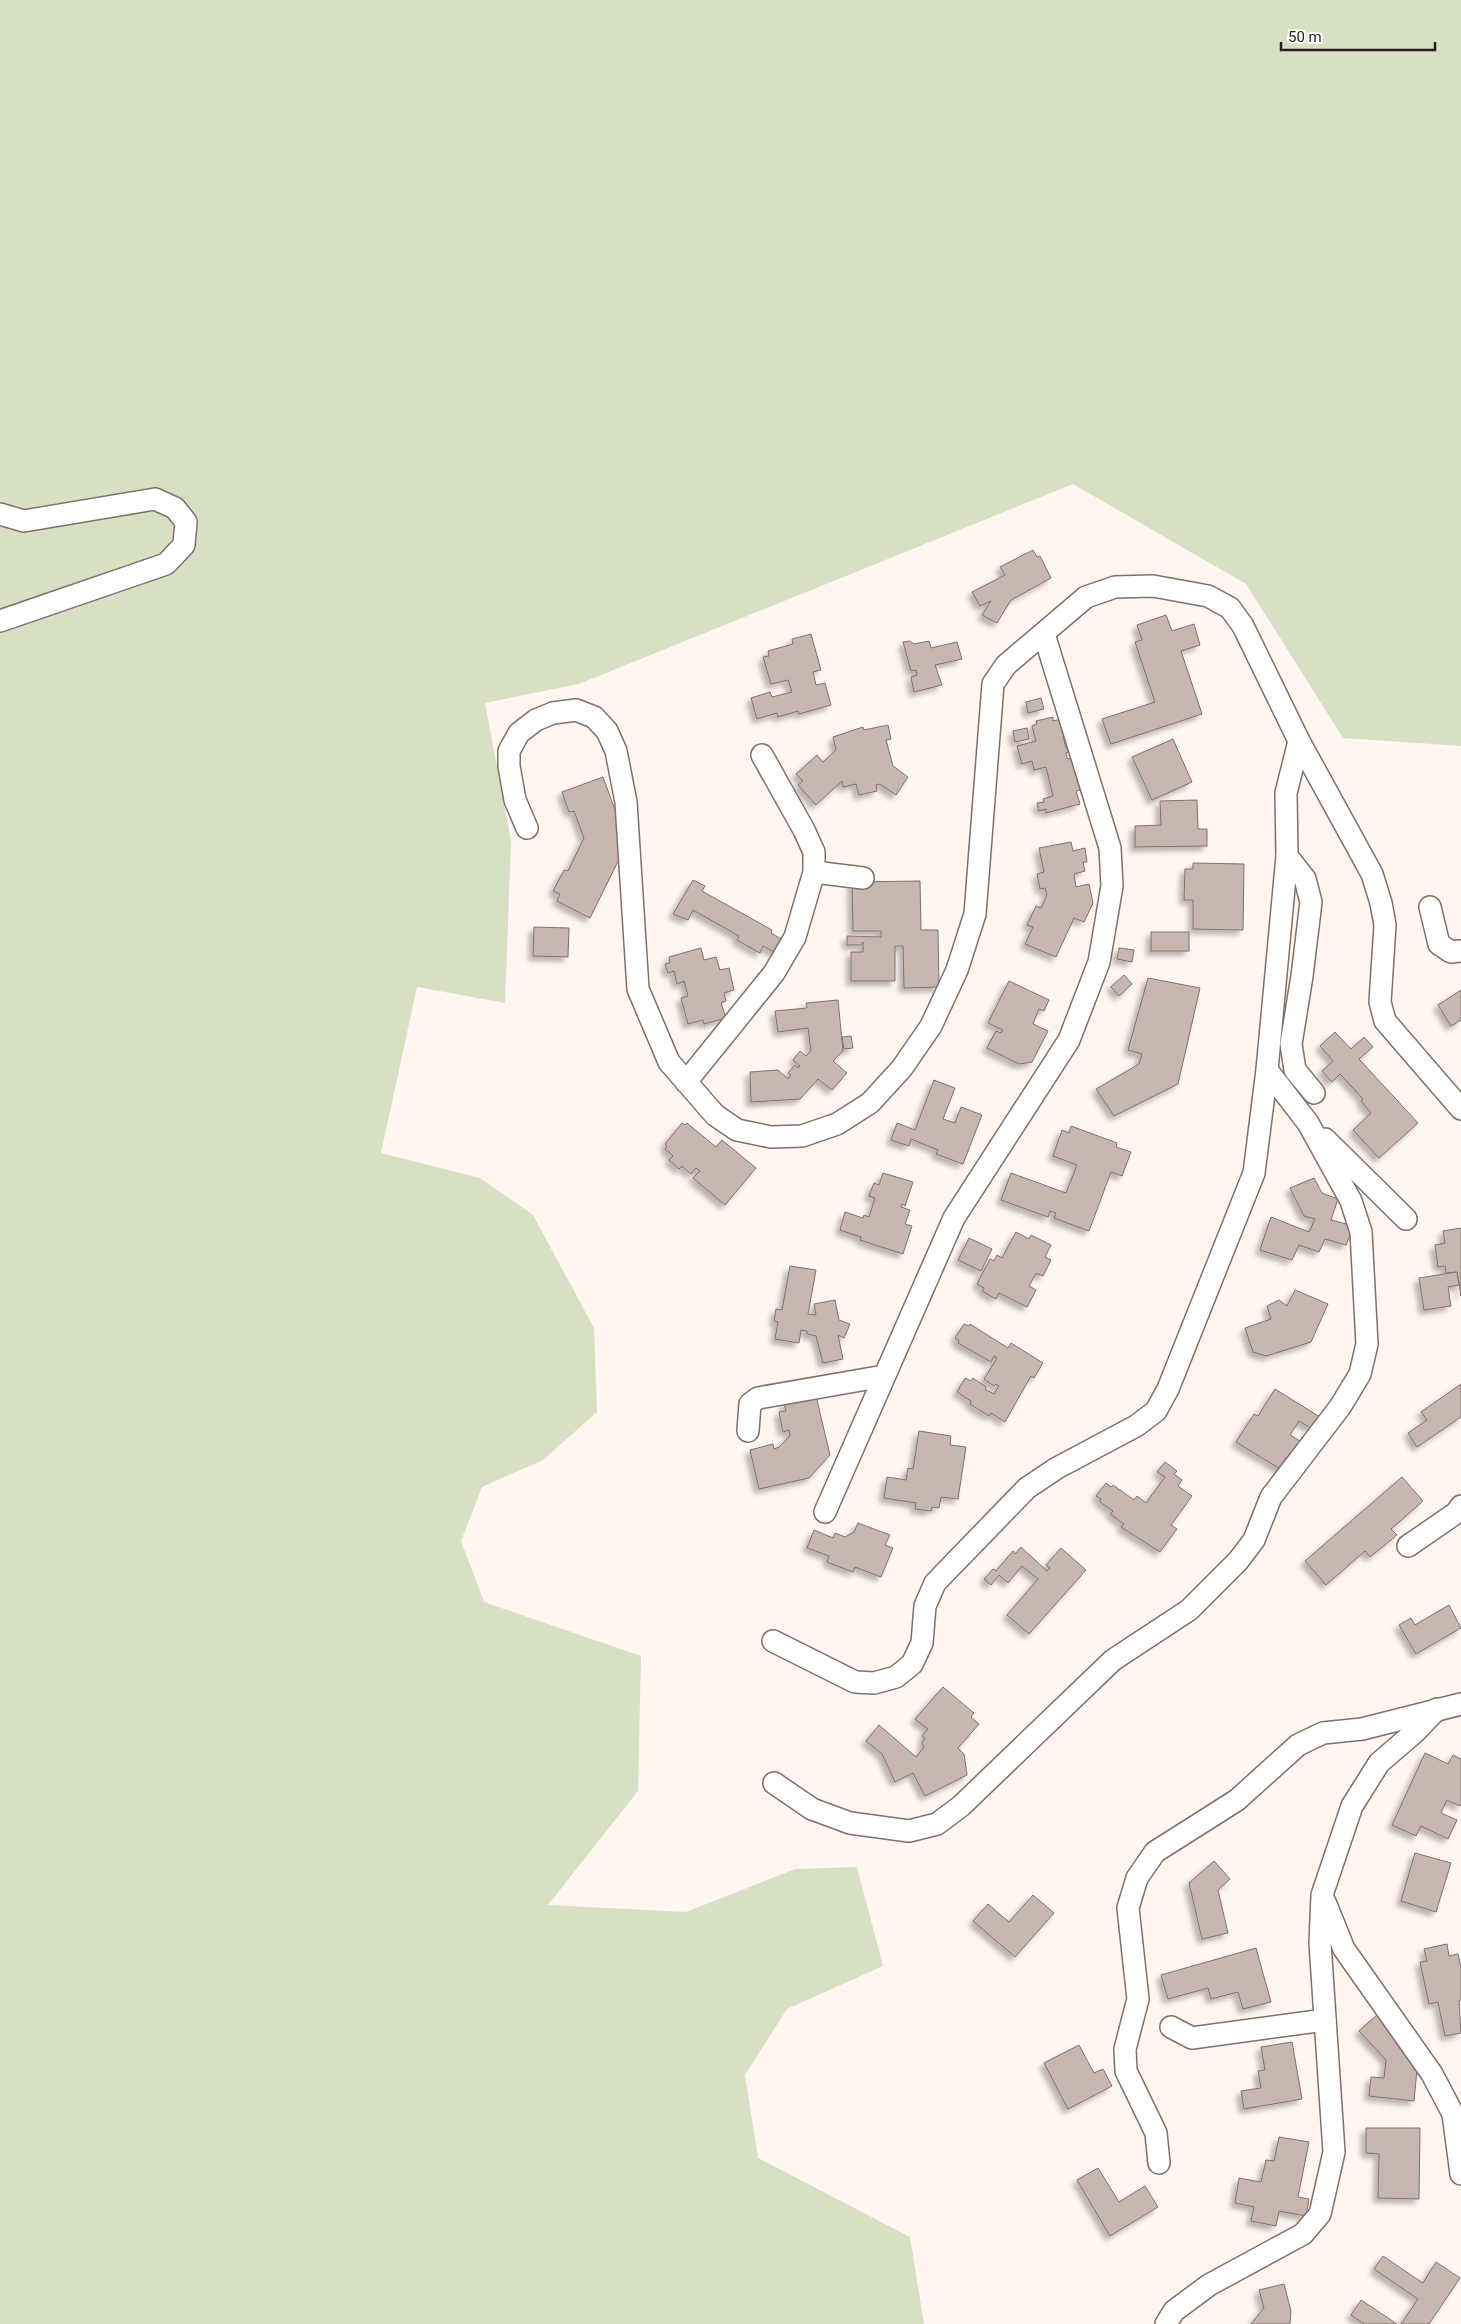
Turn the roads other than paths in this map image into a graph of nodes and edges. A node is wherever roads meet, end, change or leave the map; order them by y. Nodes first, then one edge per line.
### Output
1 (0, 514) edge
2 (0, 621) edge
3 (1044, 634) junction
4 (1299, 741) junction
5 (762, 755) dead end
6 (527, 828) dead end
7 (1288, 856) junction
8 (814, 872) junction
9 (863, 878) dead end
10 (1430, 907) dead end
11 (1461, 951) edge
12 (1267, 1070) junction
13 (686, 1082) junction
14 (1314, 1093) dead end
15 (1461, 1109) edge
16 (1308, 1123) junction
17 (1406, 1219) dead end
18 (884, 1376) junction
19 (748, 1431) dead end
20 (1461, 1506) edge
21 (825, 1512) dead end
22 (1408, 1546) dead end
23 (773, 1641) dead end
24 (1461, 1704) edge
25 (1437, 1709) junction
26 (774, 1783) dead end
27 (1322, 1895) junction
28 (1325, 2020) junction
29 (1171, 2027) dead end
30 (1159, 2163) dead end
31 (1461, 2174) edge
32 (1166, 2324) edge

1 - 2 street
3 - 4 street
3 - 13 street
3 - 18 street
4 - 7 street
4 - 15 street
5 - 8 street
6 - 13 street
7 - 12 street
7 - 14 street
8 - 9 street
8 - 13 street
10 - 11 street
12 - 16 street
12 - 23 street
16 - 17 street
16 - 26 street
18 - 19 street
18 - 21 street
20 - 22 street
24 - 25 street
25 - 27 street
25 - 30 street
27 - 28 street
27 - 31 street
28 - 29 street
28 - 32 street

